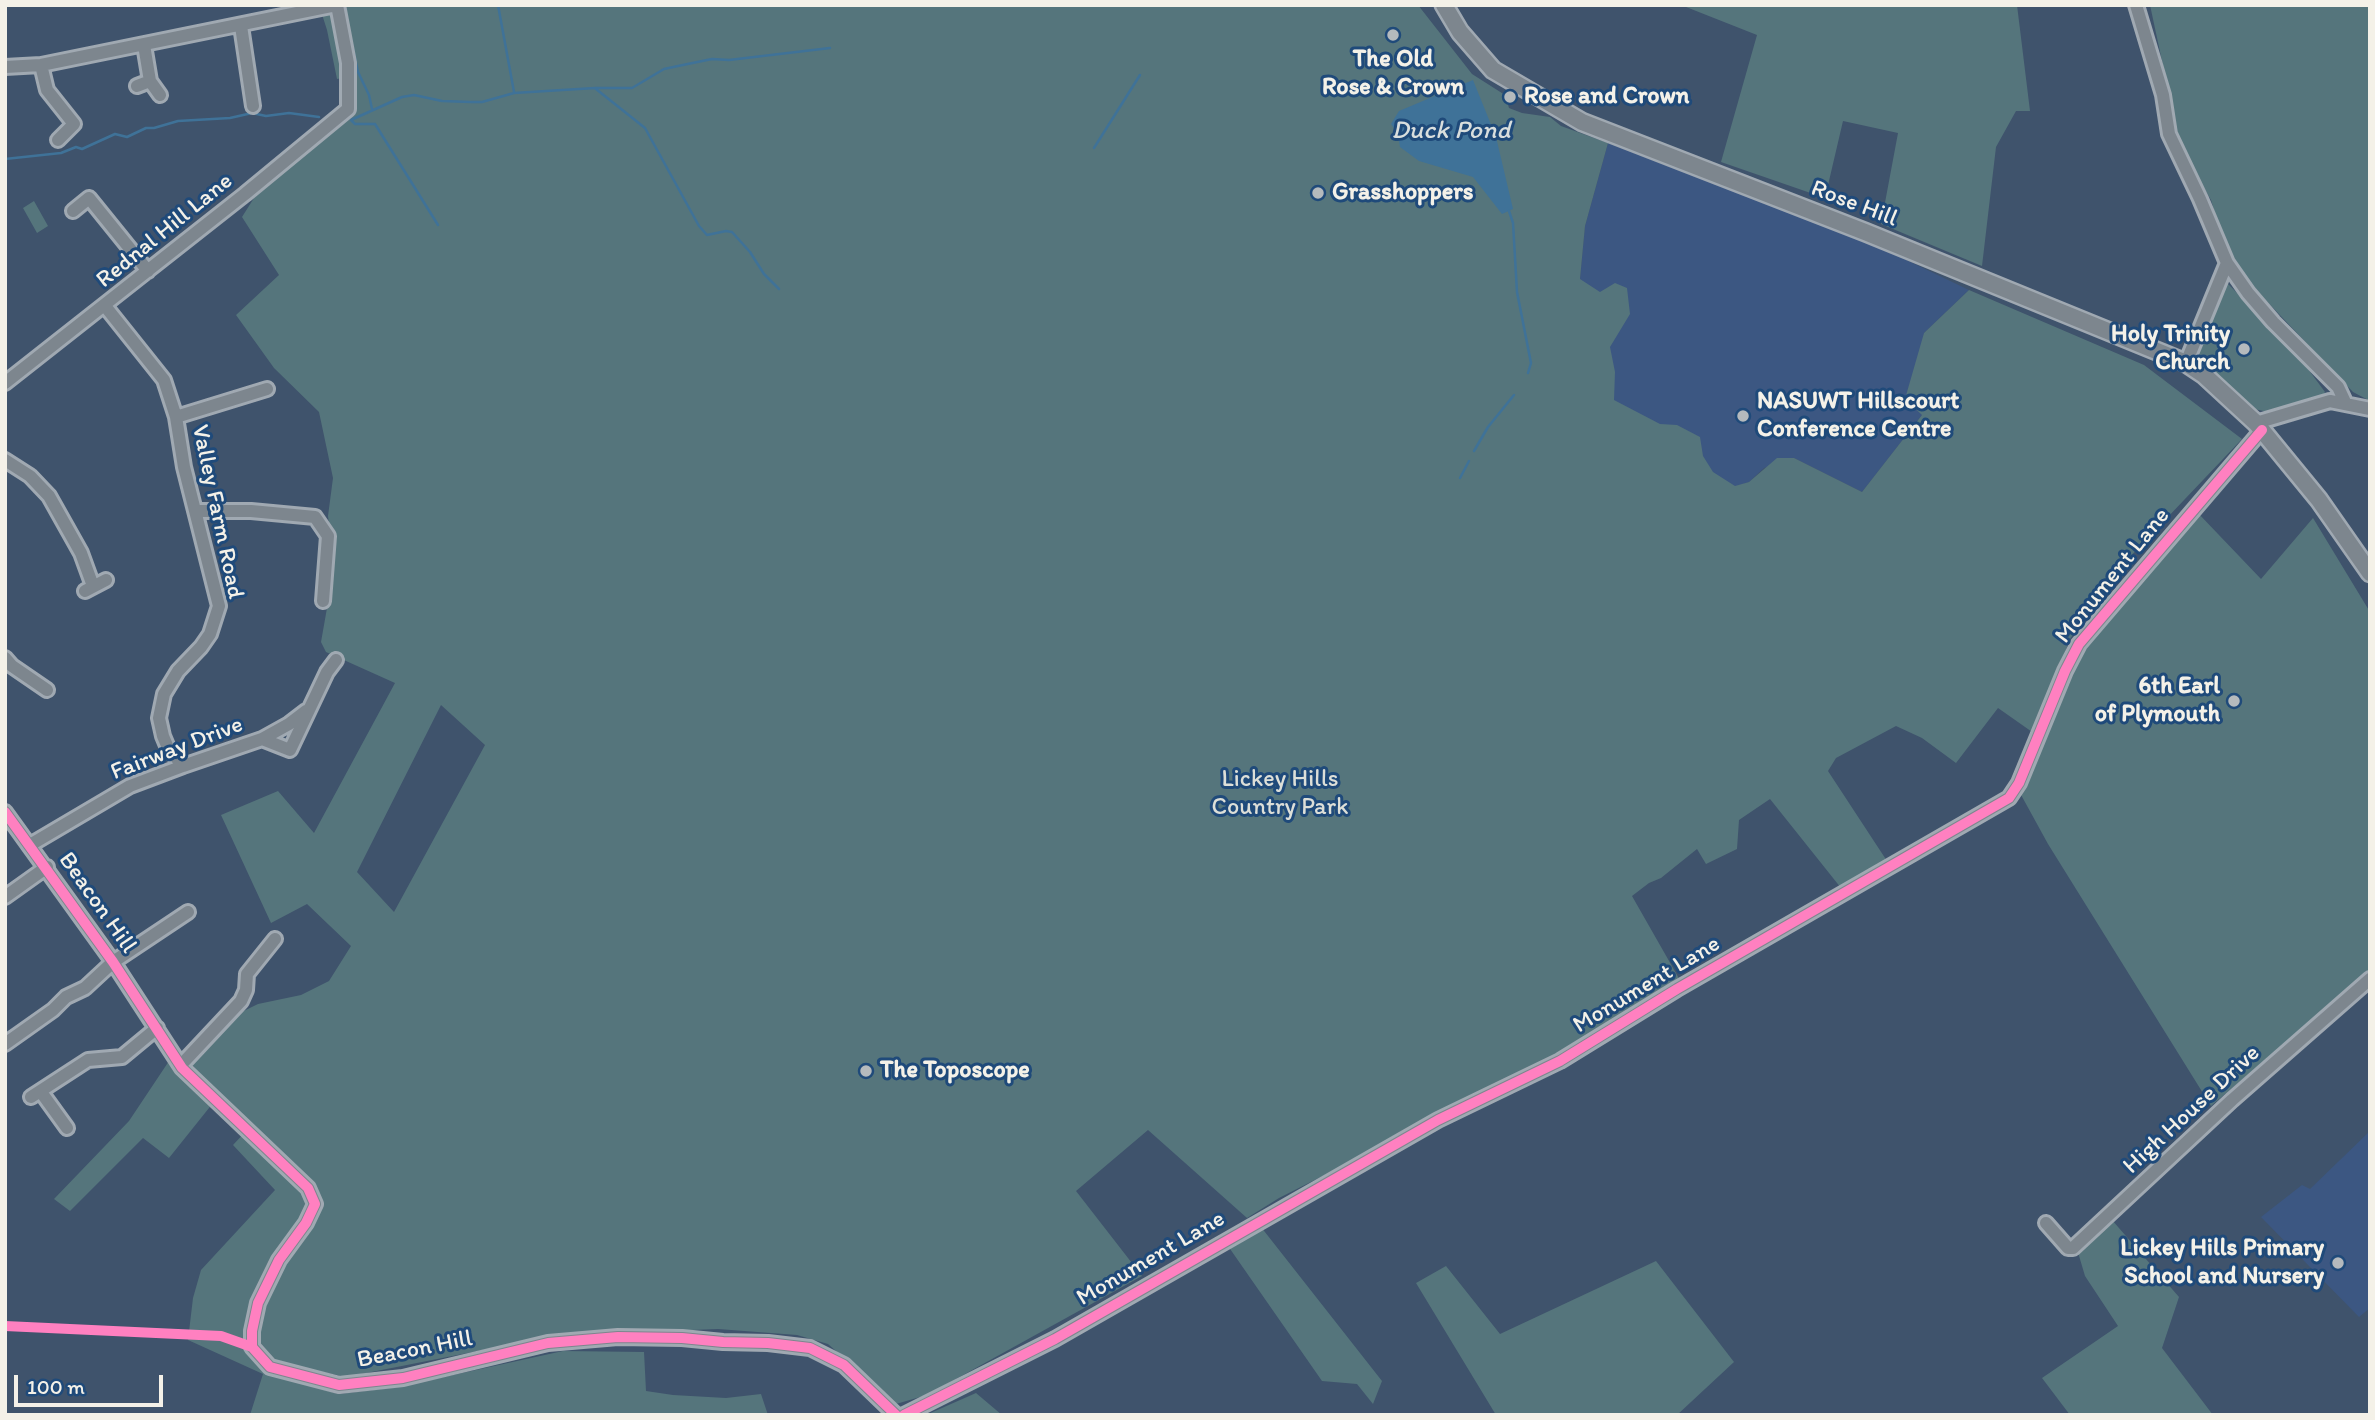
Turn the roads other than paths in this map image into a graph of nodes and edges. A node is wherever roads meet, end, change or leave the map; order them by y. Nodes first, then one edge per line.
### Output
1 (336, 5) edge
2 (1444, 5) edge
3 (2136, 5) edge
4 (241, 26) junction
5 (144, 45) junction
6 (41, 65) junction
7 (5, 67) edge
8 (150, 81) junction
9 (137, 86) dead end
10 (160, 95) dead end
11 (253, 106) dead end
12 (58, 140) dead end
13 (72, 211) dead end
14 (2227, 263) junction
15 (148, 271) junction
16 (105, 306) junction
17 (2186, 363) junction
18 (5, 383) edge
19 (267, 389) dead end
20 (2344, 402) junction
21 (2370, 409) edge
22 (176, 417) junction
23 (2259, 426) junction
24 (5, 460) edge
25 (197, 511) junction
26 (2370, 573) edge
27 (95, 586) dead end
28 (323, 601) dead end
29 (336, 660) dead end
30 (8, 665) edge
31 (47, 690) dead end
32 (308, 709) junction
33 (262, 739) junction
34 (183, 766) junction
35 (5, 812) edge
36 (30, 845) junction
37 (47, 867) junction
38 (5, 897) edge
39 (188, 912) dead end
40 (275, 939) dead end
41 (113, 962) junction
42 (2370, 979) edge
43 (157, 1028) junction
44 (5, 1044) edge
45 (181, 1065) junction
46 (67, 1128) dead end
47 (2046, 1223) dead end
48 (897, 1415) edge
49 (904, 1415) edge

1 - 4 street
1 - 15 street, Rednal Hill Lane
2 - 17 main road, Rose Hill
3 - 14 street
4 - 5 street
4 - 11 street
5 - 6 street
5 - 8 street
6 - 7 street
6 - 12 street
8 - 9 street
8 - 10 street
13 - 15 street
14 - 17 street
14 - 20 street
15 - 16 street, Rednal Hill Lane
16 - 18 street, Rednal Hill Lane
16 - 22 street, Valley Farm Road
17 - 23 main road, Rose Hill
19 - 22 street
20 - 21 street
20 - 23 street
22 - 25 street, Valley Farm Road
23 - 26 main road, Rose Hill
23 - 49 street, Monument Lane
24 - 27 street
25 - 28 street
25 - 34 street, Valley Farm Road
29 - 32 street, Fairway Drive
30 - 31 street
32 - 33 street
32 - 33 street, Fairway Drive
33 - 34 street, Fairway Drive
34 - 36 street, Fairway Drive
35 - 36 street, Beacon Hill
36 - 37 street, Beacon Hill
37 - 38 street
37 - 41 street, Beacon Hill
39 - 41 street
40 - 45 street
41 - 43 street, Beacon Hill
41 - 44 street
42 - 47 street, High House Drive
43 - 45 street, Beacon Hill
43 - 46 street
45 - 48 street, Beacon Hill

